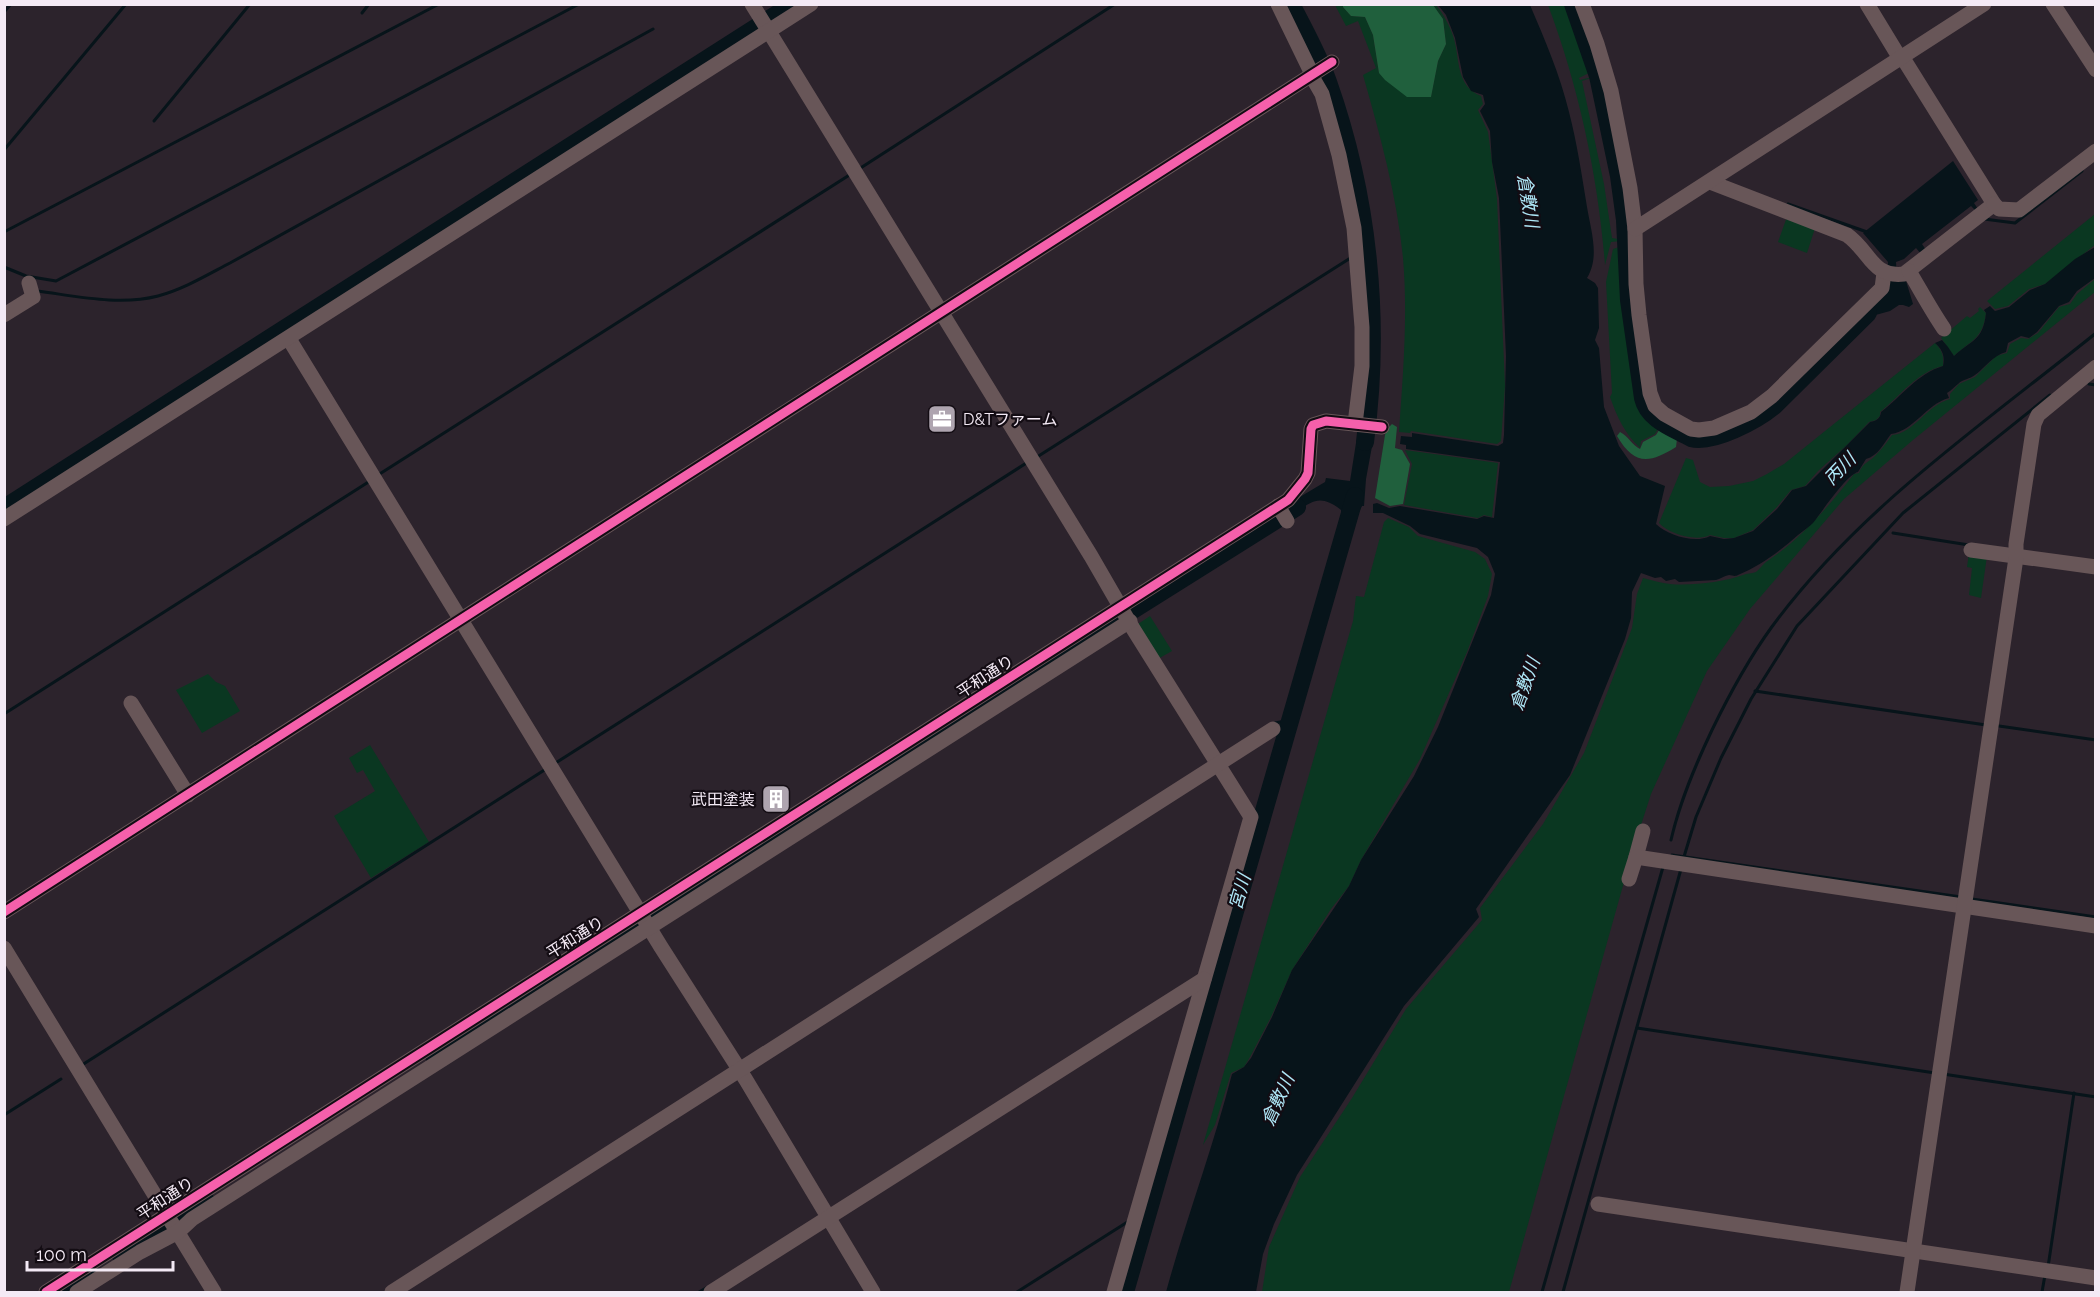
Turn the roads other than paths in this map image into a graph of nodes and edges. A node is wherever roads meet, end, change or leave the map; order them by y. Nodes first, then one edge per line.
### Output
1 (752, 4) edge
2 (811, 4) edge
3 (1278, 4) edge
4 (1582, 4) edge
5 (1867, 4) edge
6 (1984, 4) edge
7 (2053, 4) edge
8 (766, 26) junction
9 (1902, 58) junction
10 (1331, 63) dead end
11 (2096, 70) edge
12 (1313, 76) junction
13 (2096, 151) edge
14 (1710, 182) junction
15 (1984, 211) junction
16 (1635, 229) junction
17 (1894, 273) junction
18 (30, 290) dead end
19 (4, 315) edge
20 (943, 316) junction
21 (1944, 329) dead end
22 (289, 339) junction
23 (2096, 367) edge
24 (1358, 424) junction
25 (1379, 427) dead end
26 (4, 519) edge
27 (1971, 550) dead end
28 (2016, 553) junction
29 (2096, 567) edge
30 (1125, 614) junction
31 (463, 623) junction
32 (131, 703) dead end
33 (1273, 729) dead end
34 (1216, 761) junction
35 (188, 795) junction
36 (1643, 831) dead end
37 (1635, 857) junction
38 (1629, 879) dead end
39 (1964, 907) junction
40 (4, 912) edge
41 (646, 921) junction
42 (2096, 926) edge
43 (4, 948) edge
44 (1205, 976) junction
45 (737, 1068) junction
46 (1598, 1204) dead end
47 (826, 1215) junction
48 (170, 1225) junction
49 (1914, 1251) junction
50 (2096, 1278) edge
51 (46, 1293) edge
52 (76, 1293) edge
53 (214, 1293) edge
54 (392, 1293) edge
55 (711, 1293) edge
56 (873, 1293) edge
57 (1114, 1293) edge
58 (1907, 1293) edge

1 - 8 street
2 - 8 street
3 - 12 street
4 - 16 street
5 - 9 street
6 - 9 street
7 - 11 street
8 - 20 street
8 - 22 street
9 - 14 street
9 - 15 street
10 - 12 street
12 - 20 street
12 - 24 street
13 - 15 street
14 - 16 street
14 - 17 street
15 - 17 street
16 - 17 street
17 - 21 street
18 - 19 street
20 - 30 street
20 - 31 street
22 - 26 street
22 - 31 street
23 - 28 street
24 - 25 street
24 - 30 street, 平和通り
27 - 28 street
28 - 29 street
28 - 39 street
30 - 34 street
30 - 41 street, 平和通り
31 - 35 street
31 - 41 street
32 - 35 street
33 - 34 street
34 - 44 street
34 - 45 street
35 - 40 street
36 - 37 street
37 - 38 street
37 - 39 street
39 - 42 street
39 - 49 street
41 - 45 street
41 - 48 street, 平和通り
41 - 48 street
43 - 48 street
44 - 47 street
44 - 57 street
45 - 47 street
45 - 54 street
46 - 49 street
47 - 55 street
47 - 56 street
48 - 51 street, 平和通り
48 - 52 street
48 - 53 street
49 - 50 street
49 - 58 street

